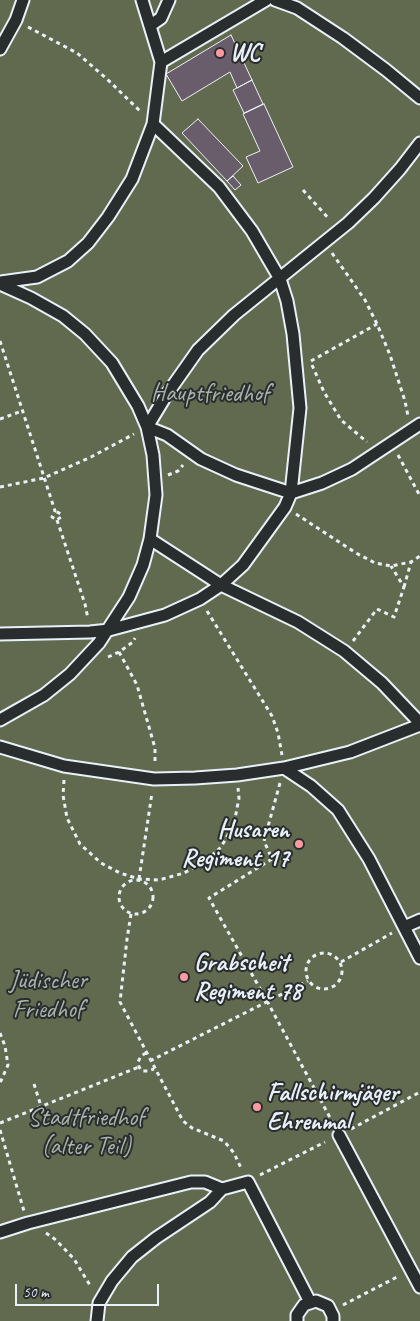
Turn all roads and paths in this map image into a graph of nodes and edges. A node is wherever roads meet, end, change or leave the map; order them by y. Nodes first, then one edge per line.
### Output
1 (23, 0) edge
2 (142, 0) edge
3 (169, 0) edge
4 (266, 0) edge
5 (275, 0) edge
6 (16, 20) junction
7 (150, 25) junction
8 (0, 49) edge
9 (161, 62) junction
10 (420, 98) edge
11 (153, 124) junction
12 (420, 143) edge
13 (303, 190) dead end
14 (339, 231) junction
15 (324, 243) junction
16 (280, 279) junction
17 (0, 283) edge
18 (378, 324) junction
19 (0, 342) edge
20 (311, 361) junction
21 (297, 362) junction
22 (22, 411) junction
23 (0, 419) edge
24 (148, 426) junction
25 (415, 427) edge
26 (392, 443) junction
27 (183, 446) junction
28 (379, 452) junction
29 (154, 470) junction
30 (44, 478) junction
31 (0, 487) edge
32 (291, 493) junction
33 (420, 496) edge
34 (285, 507) junction
35 (55, 511) junction
36 (57, 520) junction
37 (150, 539) junction
38 (420, 556) edge
39 (411, 562) junction
40 (391, 566) junction
41 (221, 585) junction
42 (404, 587) junction
43 (200, 599) junction
44 (140, 622) junction
45 (109, 630) junction
46 (90, 632) junction
47 (0, 634) edge
48 (344, 651) junction
49 (119, 652) junction
50 (89, 655) junction
51 (0, 720) edge
52 (420, 724) edge
53 (0, 747) edge
54 (64, 766) junction
55 (284, 768) junction
56 (237, 775) junction
57 (154, 779) junction
58 (139, 880) junction
59 (131, 914) junction
60 (420, 920) edge
61 (404, 927) junction
62 (393, 933) dead end
63 (420, 958) edge
64 (341, 962) junction
65 (308, 980) junction
66 (267, 1001) junction
67 (0, 1033) edge
68 (146, 1053) junction
69 (150, 1061) junction
70 (139, 1067) junction
71 (154, 1068) junction
72 (0, 1083) edge
73 (34, 1084) dead end
74 (41, 1106) junction
75 (0, 1123) edge
76 (0, 1130) edge
77 (339, 1135) joint
78 (248, 1182) junction
79 (222, 1189) junction
80 (28, 1223) junction
81 (0, 1232) edge
82 (410, 1270) junction
83 (420, 1287) edge
84 (310, 1302) junction
85 (99, 1303) junction
86 (332, 1316) edge
87 (97, 1321) edge
88 (297, 1321) edge

1 - 6 lane
2 - 7 lane
3 - 7 lane
4 - 9 lane
5 - 10 lane
6 - 8 lane
6 - 11 path
7 - 9 lane
9 - 11 lane
11 - 16 lane
11 - 17 lane
12 - 14 lane
13 - 14 path
14 - 15 lane
15 - 16 lane
15 - 18 path
16 - 21 lane
16 - 24 lane
17 - 24 lane
18 - 20 path
18 - 25 path
19 - 22 path
20 - 21 path
20 - 28 path
21 - 32 lane
22 - 23 path
22 - 30 path
24 - 27 lane
24 - 29 lane
24 - 30 path
25 - 26 lane
26 - 28 lane
26 - 33 path
27 - 29 path
27 - 32 lane
28 - 32 lane
29 - 37 lane
30 - 31 path
30 - 35 path
32 - 34 lane
34 - 40 path
34 - 41 lane
35 - 36 path
35 - 36 path
36 - 46 path
37 - 41 lane
37 - 45 lane
38 - 39 path
39 - 40 path
39 - 42 path
40 - 42 path
41 - 43 lane
41 - 48 lane
42 - 48 path
43 - 44 lane
43 - 55 path
44 - 45 lane
44 - 49 path
45 - 46 lane
45 - 50 lane
46 - 47 lane
48 - 52 lane
49 - 50 path
49 - 57 path
50 - 51 lane
52 - 55 lane
53 - 54 lane
54 - 57 lane
54 - 58 path
55 - 56 lane
55 - 61 lane
55 - 66 path
56 - 57 lane
56 - 58 path
57 - 58 path
58 - 59 path
58 - 59 path
59 - 68 path
60 - 61 lane
61 - 63 lane
62 - 64 path
64 - 65 path
64 - 65 path
65 - 66 path
66 - 69 path
66 - 77 path
67 - 72 path
68 - 69 path
68 - 70 path
69 - 71 path
70 - 71 path
70 - 74 path
71 - 78 path
73 - 74 path
74 - 75 path
76 - 80 path
77 - 82 lane
78 - 79 lane
78 - 84 lane
79 - 80 lane
79 - 85 lane
80 - 81 lane
80 - 85 path
82 - 83 lane
82 - 86 path
84 - 86 lane
84 - 88 lane
85 - 87 lane

